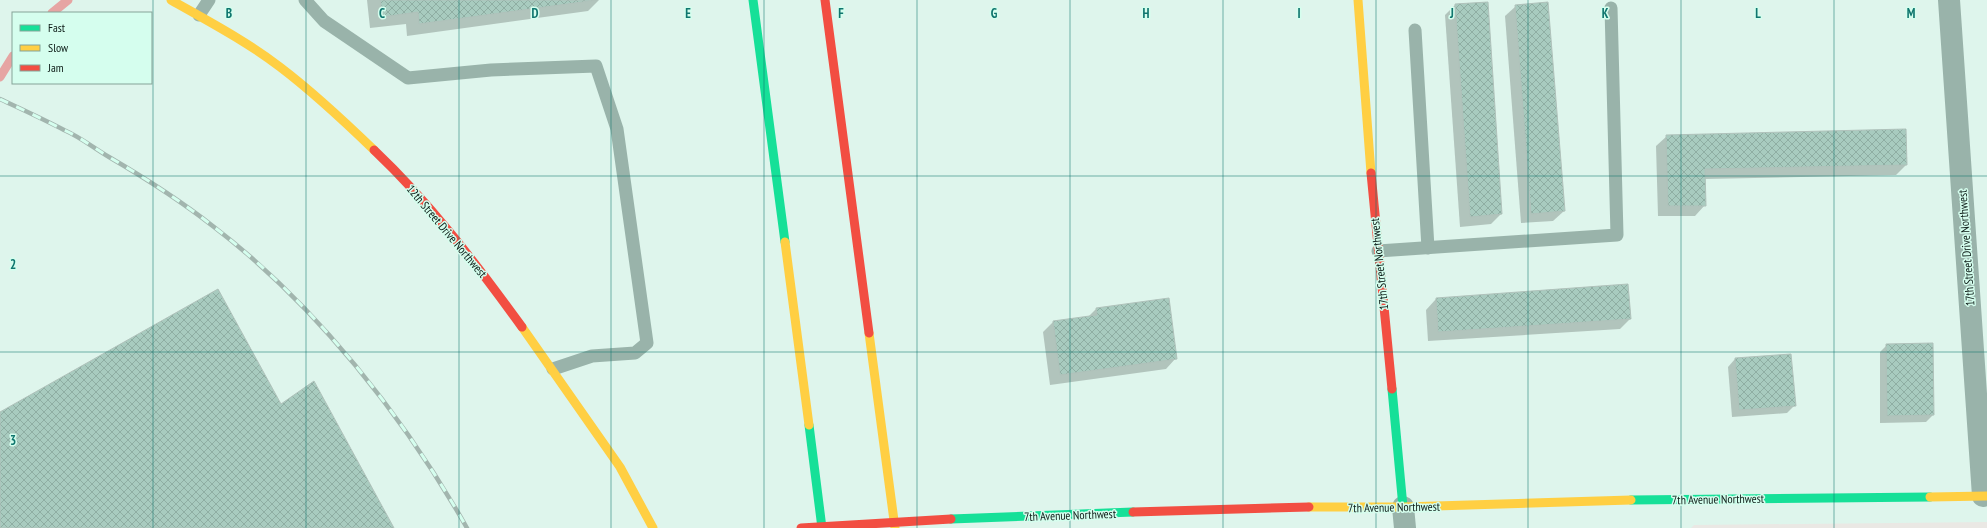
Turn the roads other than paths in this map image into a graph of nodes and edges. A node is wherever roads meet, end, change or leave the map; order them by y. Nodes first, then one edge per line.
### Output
1 (171, 0) edge
2 (209, 0) edge
3 (305, 0) edge
4 (753, 0) edge
5 (825, 0) edge
6 (1358, 0) edge
7 (1949, 0) edge
8 (1611, 8) dead end
9 (199, 15) junction
10 (1416, 30) dead end
11 (1428, 248) junction
12 (1378, 251) junction
13 (553, 369) junction
14 (1985, 496) edge
15 (1404, 518) edge
16 (895, 525) edge
17 (822, 527) edge
18 (653, 528) edge
19 (801, 528) edge

1 - 9 main road, 12th Street Drive Northwest
2 - 9 lane
3 - 13 lane
4 - 17 main road
5 - 16 main road
6 - 12 main road, 17th Street Northwest
7 - 14 street, 17th Street Drive Northwest
8 - 11 lane
9 - 13 main road, 12th Street Drive Northwest
10 - 11 lane
11 - 12 lane
12 - 15 main road, 17th Street Northwest
13 - 18 main road, 12th Street Drive Northwest
14 - 15 main road, 7th Avenue Northwest
15 - 16 main road, 7th Avenue Northwest
16 - 17 main road, 7th Avenue Northwest
17 - 19 main road, 7th Avenue Northwest

